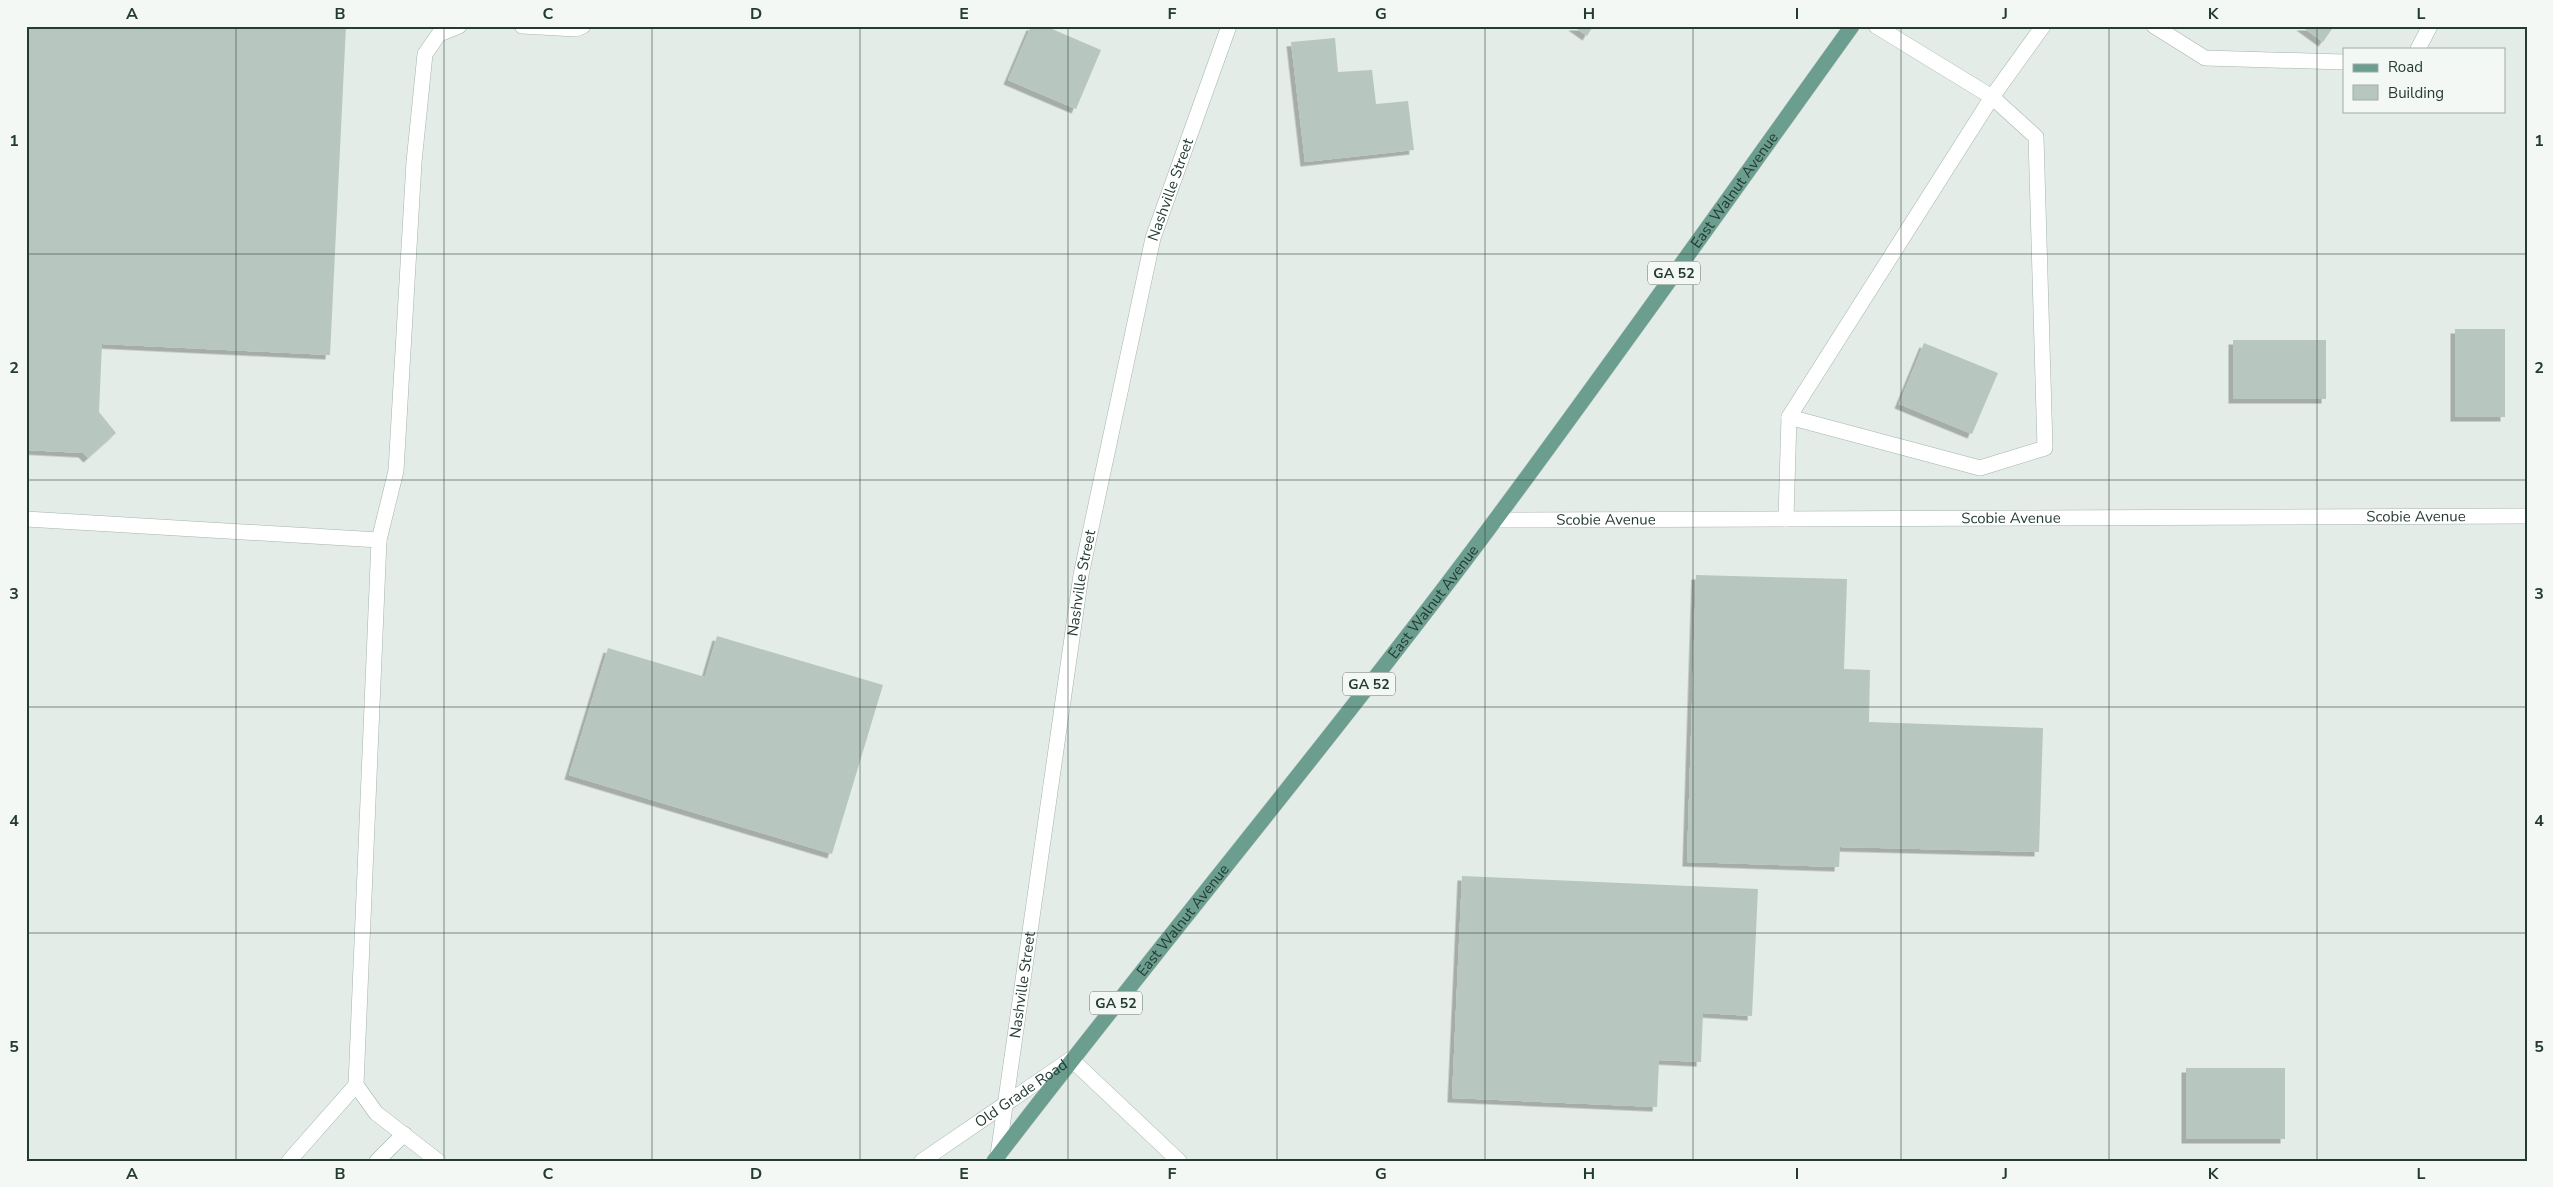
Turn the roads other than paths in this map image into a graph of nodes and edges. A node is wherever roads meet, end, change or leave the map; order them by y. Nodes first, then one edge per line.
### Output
1 (459, 26) edge
2 (522, 26) edge
3 (584, 26) edge
4 (1229, 26) edge
5 (1852, 26) edge
6 (1876, 26) edge
7 (2043, 26) edge
8 (2154, 26) edge
9 (2430, 26) edge
10 (2419, 48) edge
11 (2343, 62) edge
12 (1992, 98) junction
13 (1789, 417) junction
14 (2527, 516) edge
15 (26, 519) edge
16 (1786, 519) junction
17 (1496, 520) junction
18 (379, 540) junction
19 (1071, 1059) junction
20 (356, 1085) junction
21 (1004, 1103) junction
22 (404, 1134) junction
23 (996, 1158) edge
24 (289, 1161) edge
25 (377, 1161) edge
26 (438, 1161) edge
27 (922, 1161) edge
28 (1179, 1161) edge

1 - 18 street
2 - 3 street
4 - 21 street, Nashville Street
5 - 17 main road, East Walnut Avenue / GA 52
6 - 12 street
7 - 12 street
8 - 11 street
9 - 10 street
12 - 13 street
12 - 13 street
13 - 16 street
14 - 16 street, Scobie Avenue
15 - 18 street
16 - 17 street, Scobie Avenue
17 - 19 main road, East Walnut Avenue / GA 52
18 - 20 street
19 - 21 street, Old Grade Road
19 - 23 main road, East Walnut Avenue / GA 52
19 - 28 street, Old Grade Road
20 - 22 street
20 - 24 street
21 - 23 street, Nashville Street
21 - 27 street, Old Grade Road
22 - 25 street
22 - 26 street

